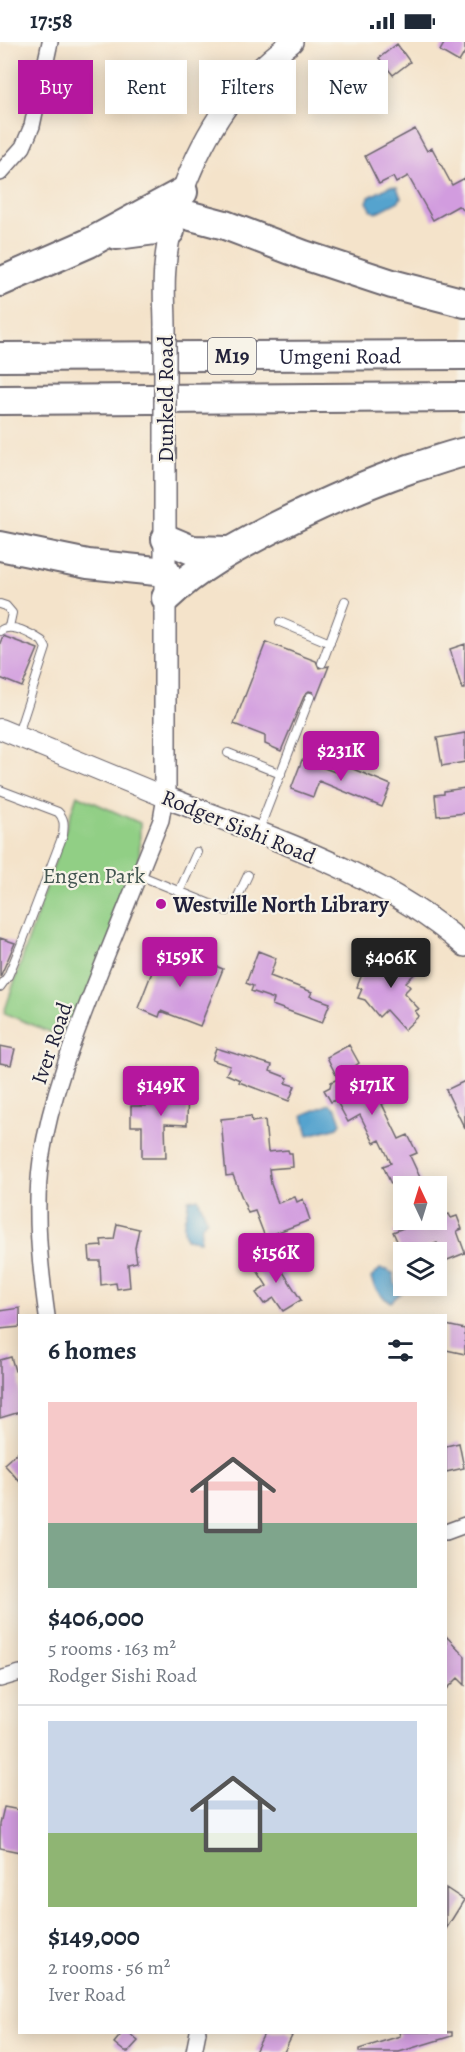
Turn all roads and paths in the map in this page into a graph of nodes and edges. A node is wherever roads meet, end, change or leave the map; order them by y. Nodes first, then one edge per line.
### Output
1 (50, 42) edge
2 (292, 42) edge
3 (0, 173) edge
4 (176, 212) junction
5 (89, 243) junction
6 (0, 282) edge
7 (465, 303) edge
8 (465, 355) edge
9 (0, 357) edge
10 (465, 398) edge
11 (0, 400) edge
12 (465, 452) edge
13 (166, 539) junction
14 (0, 546) edge
15 (228, 551) junction
16 (166, 585) junction
17 (345, 601) dead end
18 (0, 604) edge
19 (280, 622) dead end
20 (9, 627) junction
21 (0, 631) edge
22 (330, 643) junction
23 (322, 663) dead end
24 (310, 697) dead end
25 (9, 732) edge
26 (228, 753) dead end
27 (281, 774) junction
28 (0, 790) edge
29 (165, 797) junction
30 (257, 833) junction
31 (197, 852) dead end
32 (139, 875) junction
33 (248, 875) dead end
34 (180, 892) junction
35 (465, 946) edge
36 (0, 987) edge
37 (47, 1314) edge
38 (465, 1525) edge
39 (447, 1532) edge
40 (18, 1674) edge
41 (0, 1679) edge
42 (198, 2034) edge
43 (194, 2052) edge

1 - 3 street
2 - 4 main road, Dunkeld Road
4 - 5 highway
4 - 5 highway
4 - 7 highway
4 - 13 main road, Dunkeld Road, bridge
5 - 6 highway
8 - 9 highway, Umgeni Road / M19
10 - 11 highway, Umgeni Road / M19
12 - 15 highway
13 - 15 highway
13 - 16 main road, Dunkeld Road
14 - 16 highway
15 - 16 highway
16 - 29 main road, Dunkeld Road
17 - 22 lane
18 - 20 lane
19 - 22 lane
20 - 21 lane
20 - 25 lane
22 - 23 lane
24 - 27 lane
25 - 29 street, Rodger Sishi Road
26 - 27 lane
27 - 30 lane
28 - 36 lane
29 - 30 main road, Rodger Sishi Road
29 - 32 street, Iver Road
30 - 35 main road, Rodger Sishi Road
31 - 34 lane
32 - 34 lane
32 - 37 street, Iver Road
33 - 34 lane
38 - 39 street
40 - 41 street
42 - 43 street

